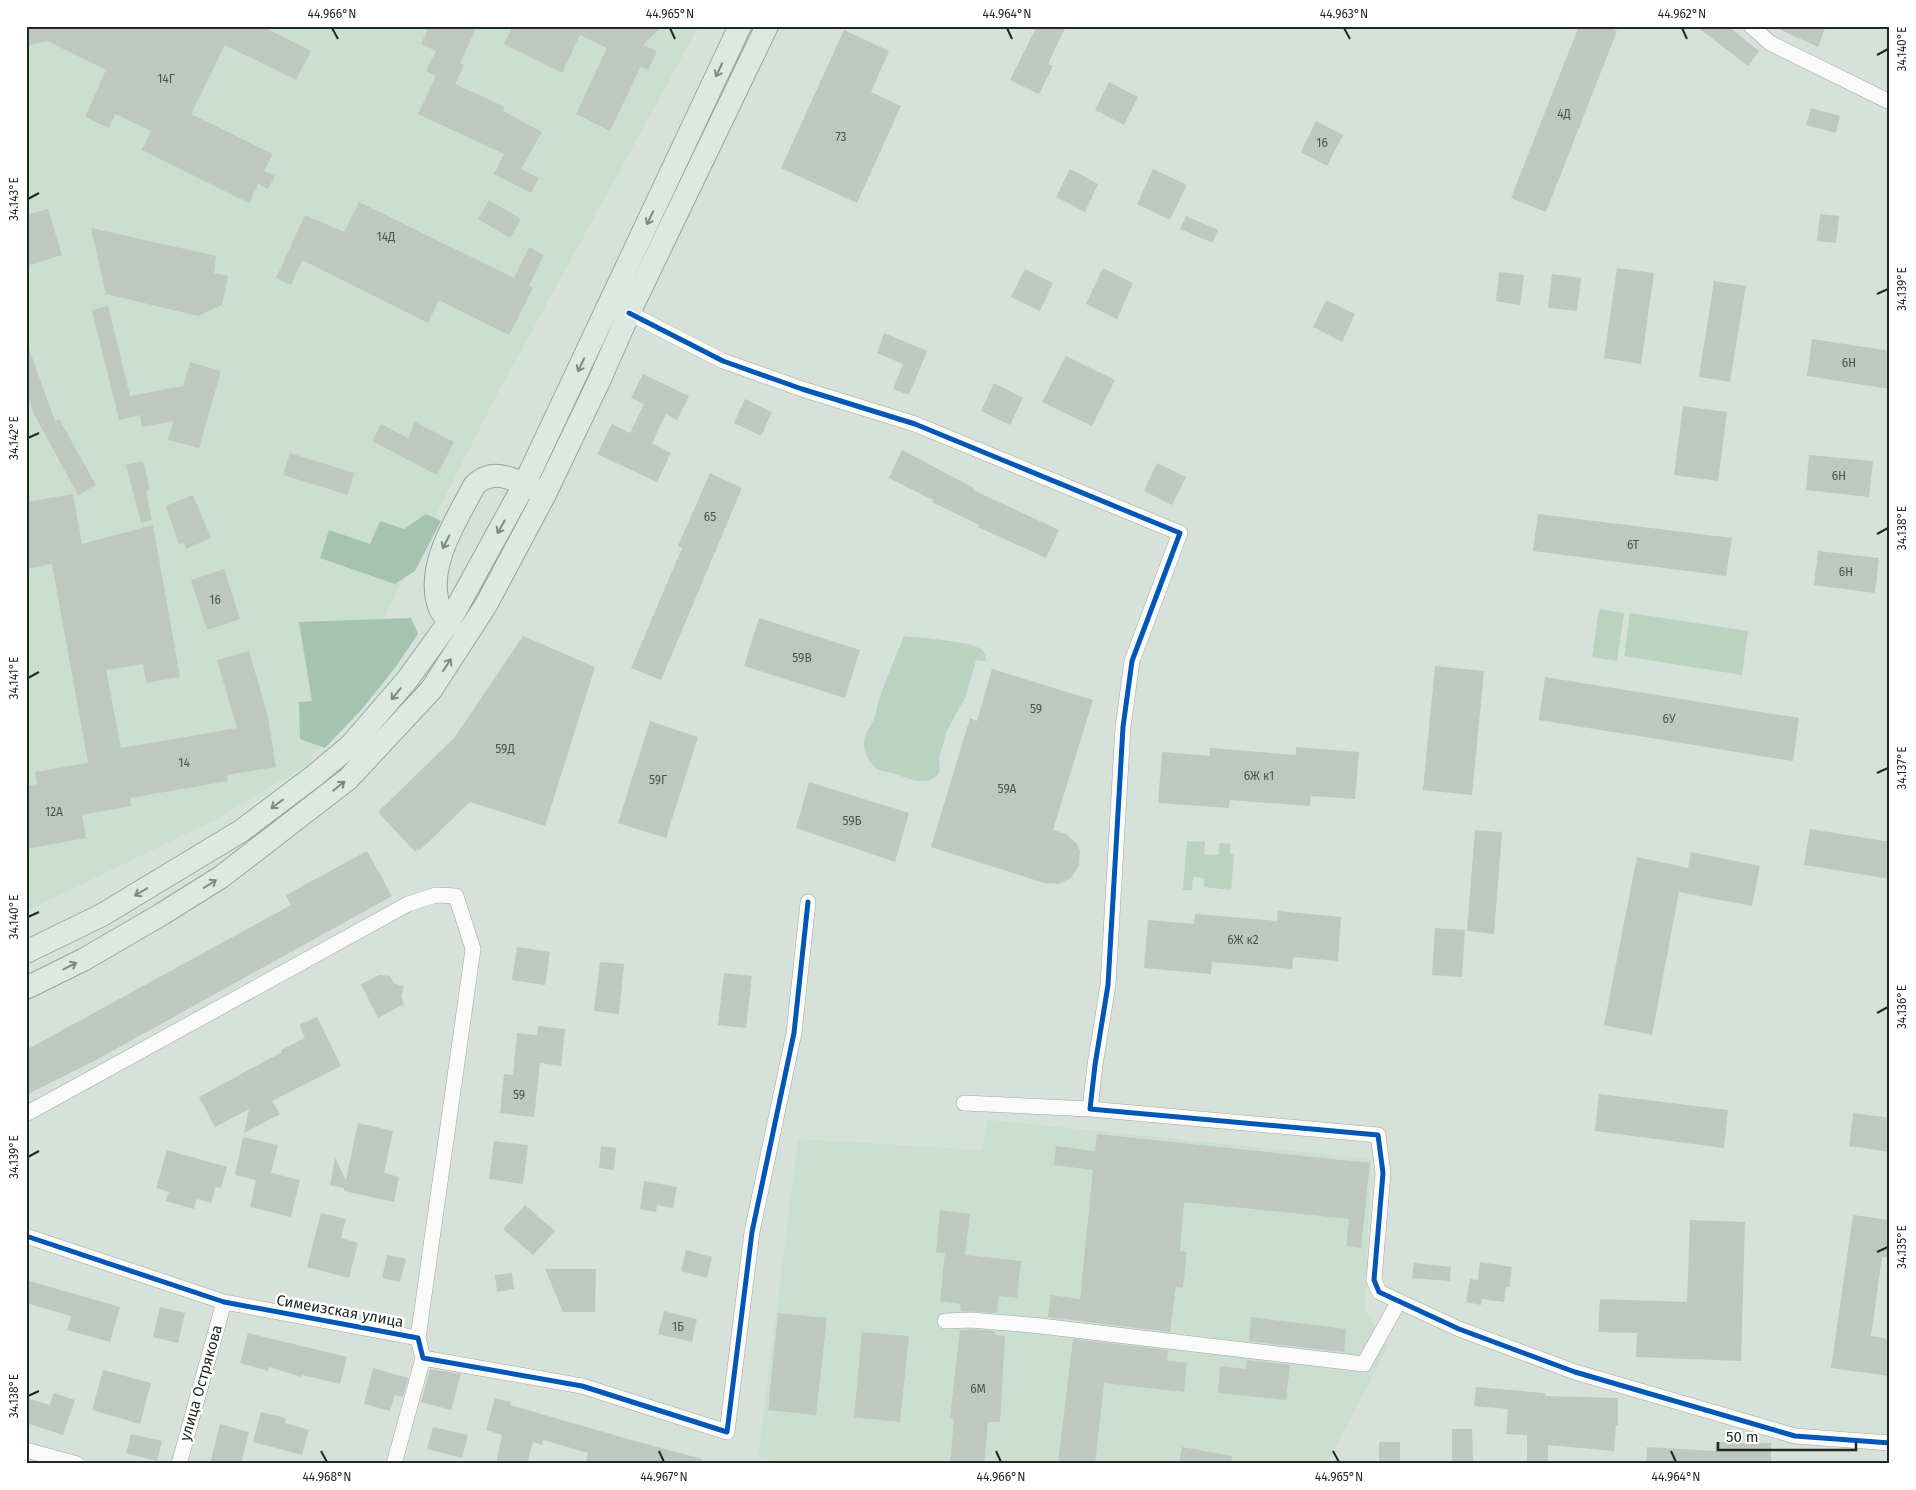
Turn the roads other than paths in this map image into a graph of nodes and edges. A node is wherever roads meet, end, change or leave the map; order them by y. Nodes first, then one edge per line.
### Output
1 (740, 26) edge
2 (767, 26) edge
3 (1750, 26) edge
4 (1890, 102) edge
5 (629, 313) junction
6 (524, 485) junction
7 (545, 494) junction
8 (448, 622) junction
9 (808, 902) dead end
10 (26, 952) edge
11 (26, 988) edge
12 (964, 1103) dead end
13 (1090, 1109) junction
14 (26, 1114) edge
15 (26, 1236) edge
16 (1399, 1301) junction
17 (224, 1302) junction
18 (944, 1321) dead end
19 (418, 1338) junction
20 (423, 1358) junction
21 (1890, 1443) edge
22 (26, 1450) edge
23 (77, 1464) edge
24 (178, 1464) edge
25 (394, 1464) edge

1 -> 6 main road
2 - 5 main road
3 - 4 street
5 - 7 main road
5 - 13 street
6 - 7 main road
6 -> 8 main road
6 -> 8 main road
11 -> 7 main road
8 -> 10 main road
9 - 20 street
12 - 13 street
13 - 16 street
14 - 19 street
15 - 17 street, Симеизская улица
16 - 18 street
16 - 21 street
17 - 19 street, Симеизская улица
17 - 24 street, улица Острякова
19 - 20 street, Симеизская улица
20 - 25 street
22 - 23 street

